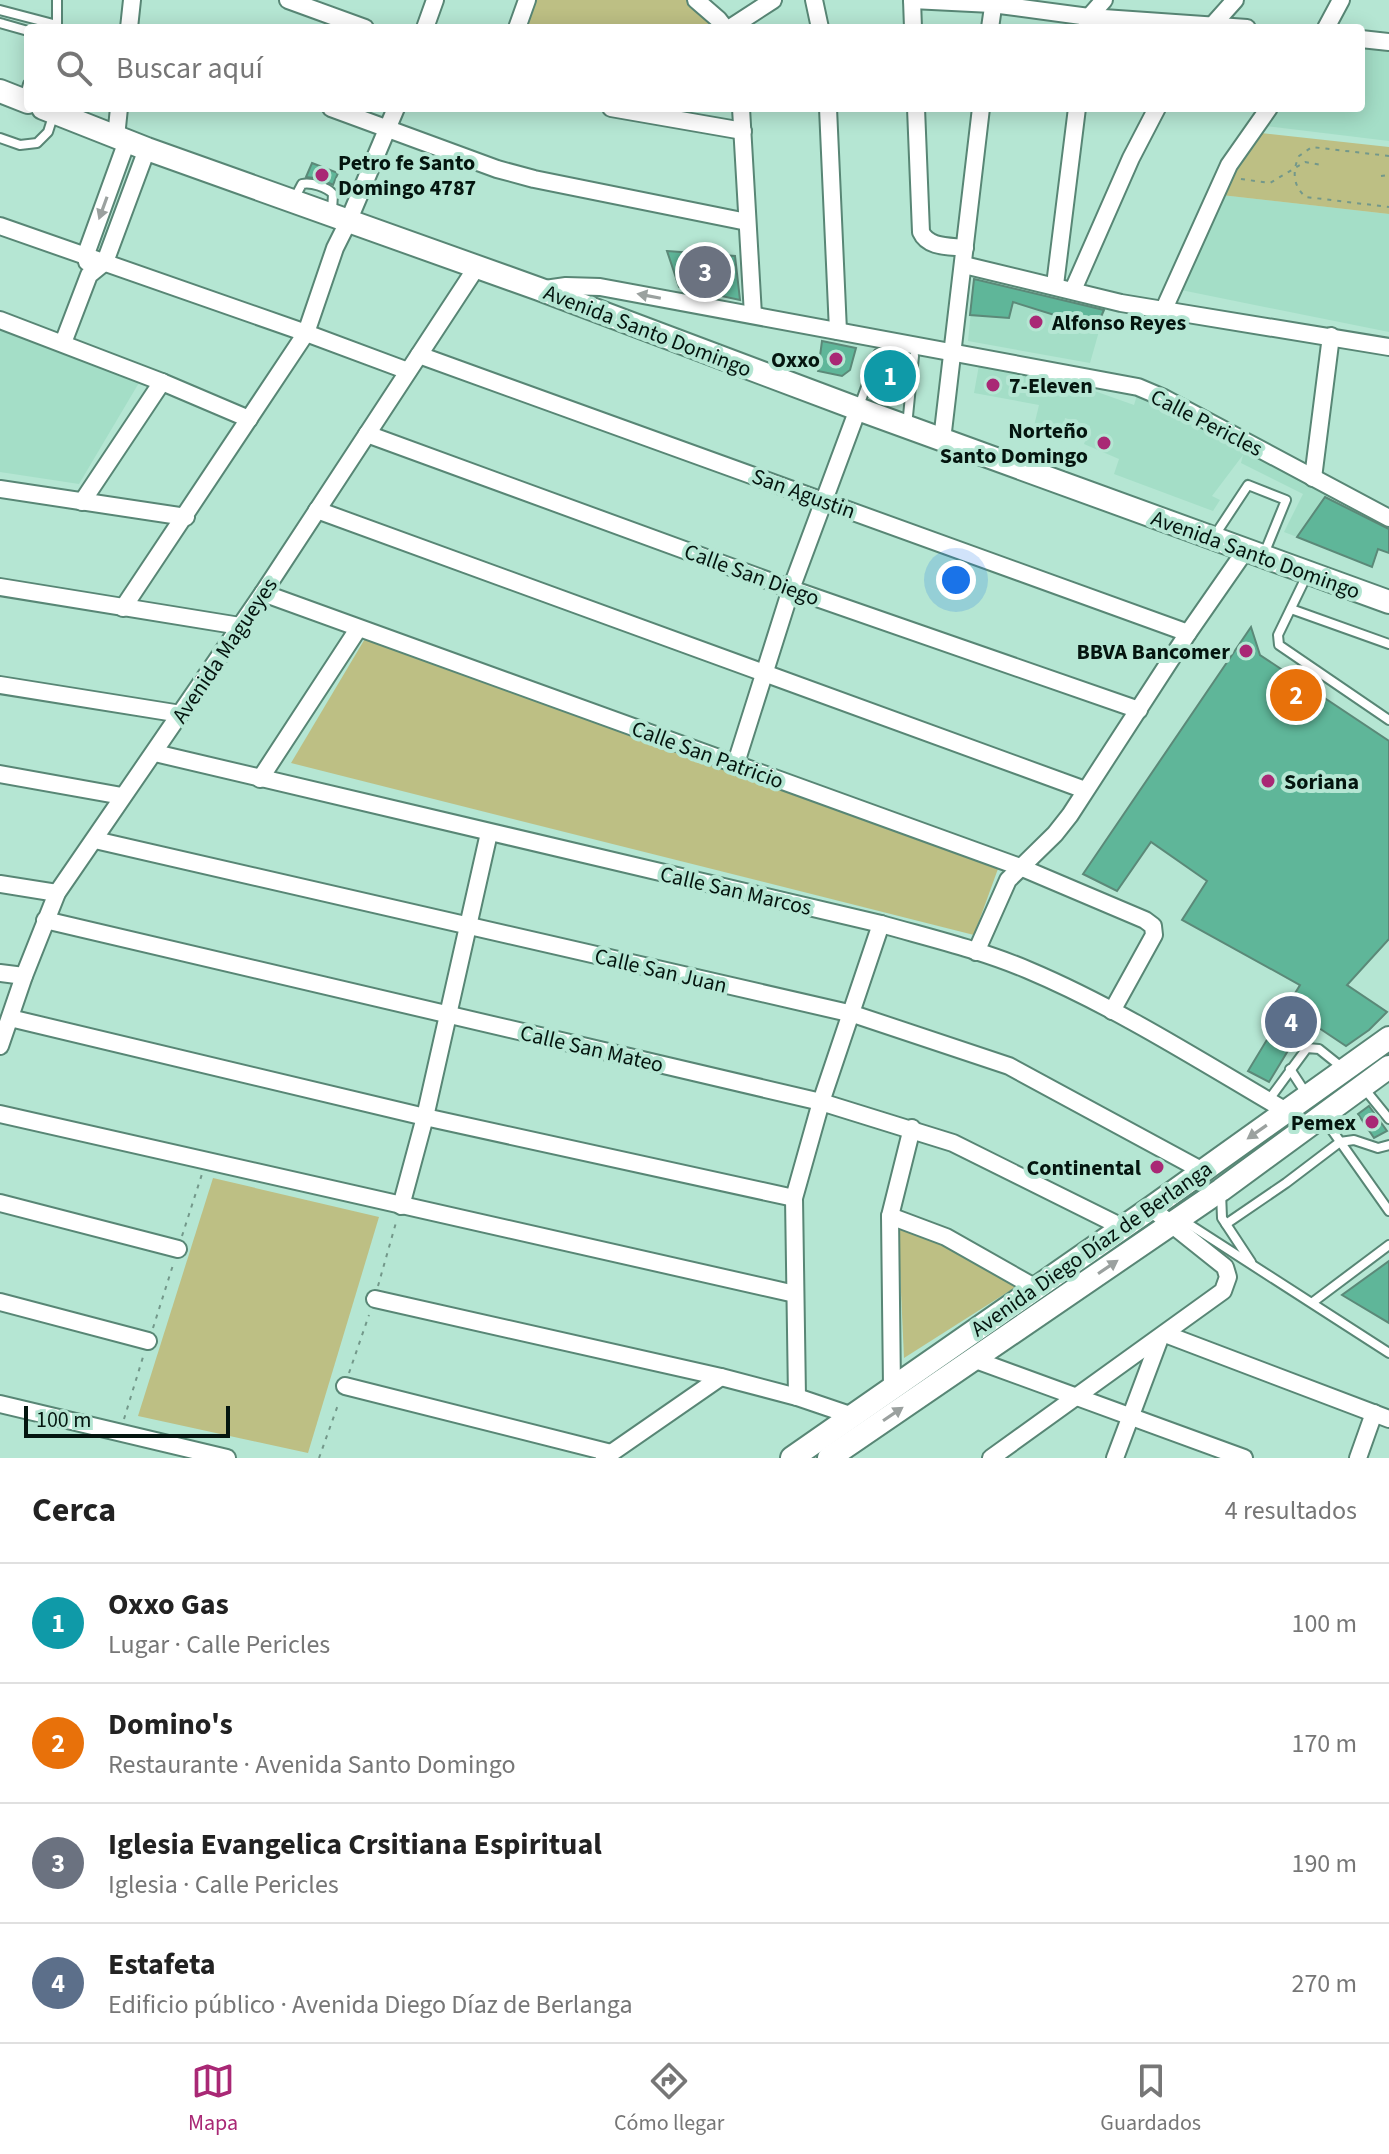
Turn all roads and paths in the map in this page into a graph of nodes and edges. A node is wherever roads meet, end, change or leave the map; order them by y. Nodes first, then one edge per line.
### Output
1 (57, 0) edge
2 (132, 0) edge
3 (288, 0) edge
4 (342, 0) edge
5 (435, 0) edge
6 (527, 0) edge
7 (696, 0) edge
8 (773, 0) edge
9 (814, 0) edge
10 (912, 0) edge
11 (1104, 0) edge
12 (1235, 0) edge
13 (1341, 0) edge
14 (993, 2) edge
15 (0, 10) edge
16 (336, 17) junction
17 (1088, 22) edge
18 (0, 23) edge
19 (50, 24) edge
20 (57, 24) edge
21 (129, 24) edge
22 (354, 24) edge
23 (426, 24) edge
24 (518, 24) edge
25 (723, 24) edge
26 (734, 24) edge
27 (819, 24) edge
28 (913, 24) edge
29 (990, 24) edge
30 (1150, 24) edge
31 (1213, 24) edge
32 (1328, 24) edge
33 (24, 30) edge
34 (1365, 39) edge
35 (1389, 42) edge
36 (0, 91) edge
37 (24, 98) edge
38 (41, 112) edge
39 (61, 112) edge
40 (120, 112) edge
41 (342, 112) edge
42 (394, 112) edge
43 (634, 112) edge
44 (741, 112) edge
45 (828, 112) edge
46 (916, 112) edge
47 (981, 112) edge
48 (1077, 112) edge
49 (1155, 112) edge
50 (1266, 112) edge
51 (388, 128) junction
52 (743, 131) junction
53 (0, 138) edge
54 (130, 142) junction
55 (1389, 156) edge
56 (1322, 165) dead end
57 (1295, 167) junction
58 (1389, 175) edge
59 (1224, 176) junction
60 (1381, 176) dead end
61 (1389, 207) edge
62 (340, 219) junction
63 (747, 222) junction
64 (0, 226) edge
65 (86, 254) junction
66 (965, 256) junction
67 (105, 262) junction
68 (476, 268) junction
69 (89, 275) junction
70 (1055, 285) junction
71 (539, 289) junction
72 (1073, 290) junction
73 (1164, 309) junction
74 (753, 315) junction
75 (0, 320) edge
76 (838, 331) junction
77 (306, 333) junction
78 (1331, 336) junction
79 (63, 343) junction
80 (882, 347) junction
81 (1389, 347) edge
82 (914, 353) junction
83 (952, 353) junction
84 (419, 355) junction
85 (408, 371) junction
86 (162, 382) junction
87 (858, 409) junction
88 (249, 419) junction
89 (907, 427) junction
90 (367, 434) junction
91 (942, 440) junction
92 (1313, 478) junction
93 (0, 489) edge
94 (825, 500) junction
95 (82, 502) junction
96 (317, 510) junction
97 (186, 517) junction
98 (1389, 518) edge
99 (1213, 539) junction
100 (1254, 554) junction
101 (1308, 572) junction
102 (0, 587) edge
103 (791, 589) junction
104 (263, 593) junction
105 (1389, 602) edge
106 (123, 608) junction
107 (1291, 609) junction
108 (240, 626) junction
109 (358, 629) junction
110 (1188, 633) junction
111 (1389, 644) edge
112 (764, 673) junction
113 (0, 685) edge
114 (1139, 710) junction
115 (181, 714) junction
116 (1389, 720) edge
117 (155, 753) junction
118 (736, 763) junction
119 (0, 774) edge
120 (260, 779) junction
121 (1085, 790) junction
122 (122, 796) junction
123 (489, 833) junction
124 (95, 840) junction
125 (1020, 867) junction
126 (0, 884) edge
127 (57, 893) junction
128 (45, 920) junction
129 (881, 924) junction
130 (468, 927) junction
131 (976, 952) junction
132 (0, 973) edge
133 (24, 976) junction
134 (1112, 1011) junction
135 (853, 1014) junction
136 (449, 1015) junction
137 (10, 1018) junction
138 (1389, 1038) edge
139 (0, 1046) edge
140 (1389, 1067) edge
141 (1290, 1069) junction
142 (1344, 1070) junction
143 (1362, 1086) junction
144 (1308, 1096) junction
145 (821, 1102) junction
146 (1277, 1106) junction
147 (0, 1114) edge
148 (1322, 1116) junction
149 (425, 1117) junction
150 (1389, 1119) edge
151 (912, 1128) junction
152 (1340, 1142) junction
153 (1389, 1145) edge
154 (205, 1161) junction
155 (1201, 1170) junction
156 (1221, 1190) junction
157 (794, 1198) junction
158 (0, 1203) edge
159 (401, 1206) junction
160 (1154, 1206) junction
161 (1389, 1211) edge
162 (890, 1216) junction
163 (1176, 1221) junction
164 (1226, 1224) junction
165 (1122, 1227) junction
166 (1203, 1241) junction
167 (1389, 1245) edge
168 (178, 1249) junction
169 (1254, 1266) junction
170 (1036, 1288) junction
171 (795, 1294) junction
172 (375, 1299) junction
173 (0, 1302) edge
174 (1313, 1302) junction
175 (1162, 1336) junction
176 (148, 1341) junction
177 (1389, 1353) edge
178 (973, 1359) junction
179 (721, 1377) junction
180 (345, 1386) junction
181 (892, 1388) junction
182 (1075, 1396) junction
183 (797, 1397) junction
184 (0, 1404) edge
185 (853, 1416) junction
186 (1130, 1416) junction
187 (1381, 1416) edge
188 (119, 1434) junction
189 (202, 1455) edge
190 (608, 1456) edge
191 (227, 1458) edge
192 (319, 1458) edge
193 (792, 1458) edge
194 (829, 1458) edge
195 (991, 1458) edge
196 (1115, 1458) edge
197 (1244, 1458) edge
198 (1358, 1458) edge

1 - 20 lane
2 - 21 street
3 - 16 street
4 - 16 street
5 - 23 street
6 - 24 street
7 - 25 street
8 - 26 street
9 - 27 street
10 - 14 street
10 - 28 street
11 - 17 street
12 - 31 street
13 - 32 street
14 - 17 street
14 - 29 street
15 - 19 lane
16 - 22 street
17 - 30 street
18 - 33 lane
34 - 35 street
36 - 37 main road, Avenida Santo Domingo
38 - 53 lane
39 - 54 main road, Avenida Santo Domingo
40 - 54 street
41 - 51 street
42 - 51 street
43 - 52 street
44 - 52 street
45 - 76 street
46 - 66 street
47 - 66 street
48 - 70 street
49 - 72 street
50 - 59 street
51 - 62 street
51 - 63 street
52 - 63 street
54 - 62 main road, Avenida Santo Domingo
54 -> 65 street
54 - 67 street
55 - 57 path
56 - 57 path
57 - 59 path
57 - 61 path
58 - 60 path
59 - 73 street
62 - 68 main road, Avenida Santo Domingo
62 - 77 street
63 - 74 street
64 - 65 street
65 - 67 street
65 - 69 street
66 - 70 street
66 - 83 street
67 - 69 street
67 - 77 street
68 - 71 main road, Avenida Santo Domingo
68 - 84 street, Avenida Magueyes
69 - 79 street
70 - 72 street
74 -> 71 street, Calle Pericles
71 - 87 main road, Avenida Santo Domingo
72 - 73 street
73 - 78 street
74 - 76 street, Calle Pericles
75 - 79 street
76 - 80 street, Calle Pericles
77 - 85 street
77 - 88 street
78 - 81 street
78 - 92 street
79 - 86 street
80 - 82 street, Calle Pericles
80 - 87 lane
82 - 83 street, Calle Pericles
82 - 89 lane
83 - 91 street
83 - 92 street, Calle Pericles
84 - 85 street, Avenida Magueyes
84 - 94 street, San Agustin
85 - 90 street, Avenida Magueyes
86 - 88 street
86 - 95 street
87 - 89 main road, Avenida Santo Domingo
87 - 94 street
88 - 97 street
89 - 91 main road, Avenida Santo Domingo
90 - 96 street, Avenida Magueyes
90 - 103 street, Calle San Diego
91 - 99 main road, Avenida Santo Domingo
92 - 98 street, Calle Pericles
93 - 95 street
94 - 103 street
94 - 110 street, San Agustin
95 - 97 street
96 - 104 street, Avenida Magueyes
96 - 112 street
97 - 106 street
99 - 100 main road, Avenida Santo Domingo
99 - 100 lane
100 - 101 main road, Avenida Santo Domingo
100 - 110 street
101 - 105 main road, Avenida Santo Domingo
101 - 107 lane
102 - 106 street
103 - 112 street
103 - 114 street, Calle San Diego
104 - 108 street, Avenida Magueyes
104 - 109 street, Calle San Patricio
106 - 108 street
107 - 111 lane
107 - 116 lane
108 - 115 street, Avenida Magueyes
109 - 118 street, Calle San Patricio
109 - 120 street
110 - 114 street
112 - 118 street
112 - 121 street
113 - 115 street
114 - 121 street
115 - 117 street, Avenida Magueyes
117 - 120 street, Calle San Marcos
117 - 122 street, Avenida Magueyes
118 - 125 street, Calle San Patricio
119 - 122 street
120 - 123 street, Calle San Marcos
121 - 125 street
122 - 124 street, Avenida Magueyes
123 - 129 street, Calle San Marcos
123 - 130 street
124 - 127 street, Avenida Magueyes
124 - 130 street, Calle San Juan
125 - 131 street
125 - 134 street, Calle San Patricio
126 - 127 street
127 - 128 street, Avenida Magueyes
128 - 133 street, Avenida Magueyes
128 - 136 street, Calle San Mateo
129 - 131 street, Calle San Marcos
129 - 135 street
130 - 135 street, Calle San Juan
130 - 136 street
131 - 134 street, Calle San Marcos
132 - 133 street
133 - 137 street, Avenida Magueyes
134 - 146 street, Calle San Marcos
135 - 145 street
135 - 155 street, Calle San Juan
136 - 145 street, Calle San Mateo
136 - 149 street
137 - 139 street, Avenida Magueyes
137 - 149 street
138 - 142 main road, Avenida Diego Díaz de Berlanga
140 - 143 main road, Avenida Diego Díaz de Berlanga
141 - 142 lane
141 - 144 lane
141 - 146 lane
142 - 144 main road, Avenida Diego Díaz de Berlanga
143 - 148 main road, Avenida Diego Díaz de Berlanga
143 - 150 lane
144 - 146 main road, Avenida Diego Díaz de Berlanga
145 - 151 street, Calle San Mateo
145 - 157 street
146 -> 155 main road, Avenida Diego Díaz de Berlanga
147 - 154 street
148 - 152 lane
148 - 156 main road, Avenida Diego Díaz de Berlanga
149 - 157 street
149 - 159 street
151 - 162 street
151 - 165 street, Calle San Mateo
152 - 153 lane
152 - 161 lane
152 - 164 lane
154 - 159 street
154 - 168 path
155 - 160 main road, Avenida Diego Díaz de Berlanga
156 - 163 main road, Avenida Diego Díaz de Berlanga
156 - 164 lane
157 - 171 street
158 - 168 street
159 - 171 street
159 - 172 path
160 - 163 street
160 - 165 main road, Avenida Diego Díaz de Berlanga
162 - 170 street
162 - 181 street
163 - 166 street
178 -> 163 main road, Avenida Diego Díaz de Berlanga
164 - 169 lane
165 - 170 main road, Avenida Diego Díaz de Berlanga
166 - 169 lane
166 - 175 street
167 - 174 lane
168 - 176 path
169 - 174 lane
170 - 181 main road, Avenida Diego Díaz de Berlanga
171 - 183 street
172 - 179 street
172 - 180 path
173 - 176 street
174 - 177 lane
175 - 182 street
175 - 186 street
175 - 187 street
176 - 188 path
178 - 182 street
194 -> 178 main road, Avenida Diego Díaz de Berlanga
179 - 183 street
179 - 190 street
180 - 190 street
180 - 192 path
181 - 185 main road, Avenida Diego Díaz de Berlanga
182 - 186 street
182 - 195 street
183 - 185 street
184 - 188 street
185 - 193 main road, Avenida Diego Díaz de Berlanga
186 - 196 street
186 - 197 street
187 - 198 street
188 - 189 street
189 - 191 street

